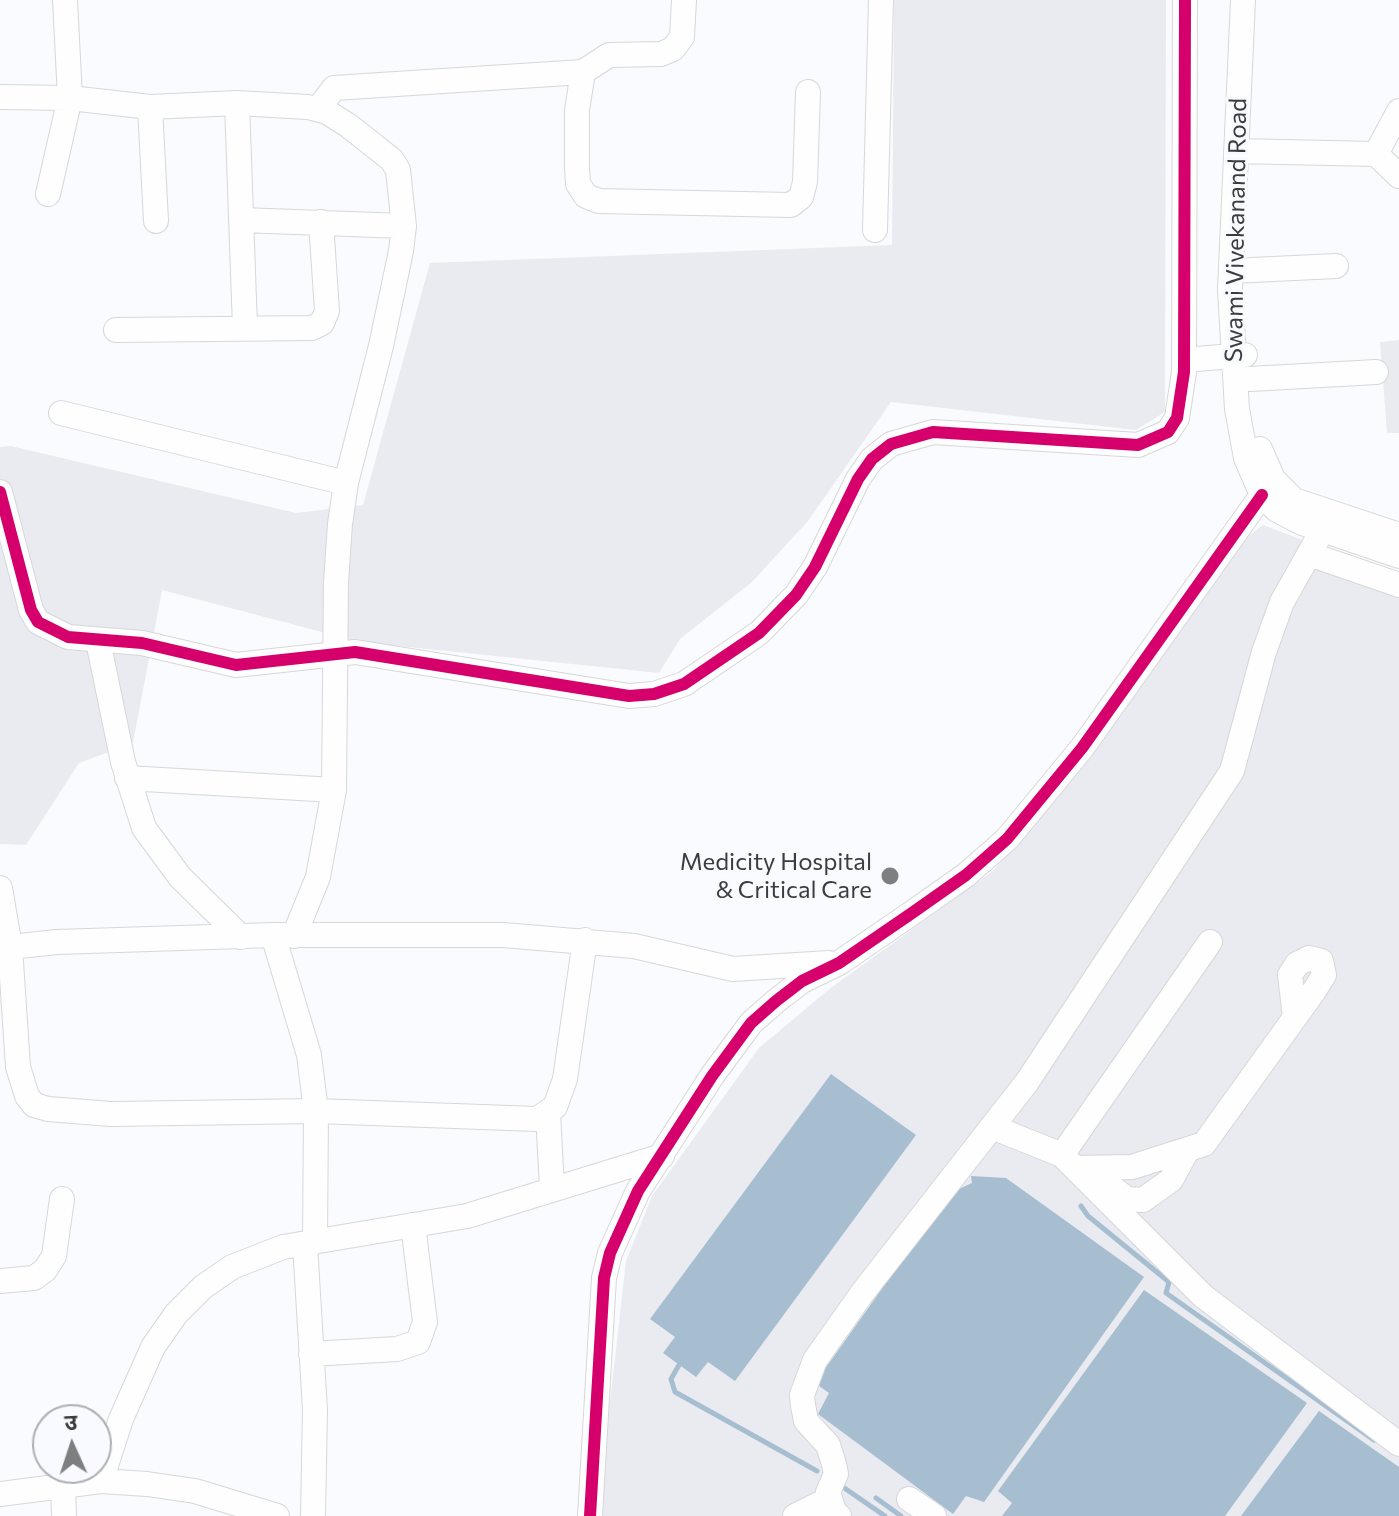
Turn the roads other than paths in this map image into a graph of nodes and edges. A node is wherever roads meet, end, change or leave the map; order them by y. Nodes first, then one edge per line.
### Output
1 (65, 0) edge
2 (684, 0) edge
3 (881, 0) edge
4 (1185, 0) edge
5 (1243, 0) edge
6 (1257, 0) edge
7 (583, 72) junction
8 (808, 92) dead end
9 (0, 97) edge
10 (70, 98) junction
11 (237, 103) junction
12 (150, 107) junction
13 (318, 109) junction
14 (1399, 111) edge
15 (1242, 152) junction
16 (1376, 154) junction
17 (1399, 176) edge
18 (48, 194) dead end
19 (241, 220) junction
20 (156, 221) dead end
21 (321, 222) junction
22 (404, 226) junction
23 (875, 230) dead end
24 (1336, 266) dead end
25 (1238, 271) junction
26 (245, 328) junction
27 (116, 330) dead end
28 (1184, 360) junction
29 (1243, 363) junction
30 (1376, 372) dead end
31 (61, 413) dead end
32 (346, 483) junction
33 (0, 492) edge
34 (1262, 495) junction
35 (1322, 531) junction
36 (1399, 535) edge
37 (1309, 554) junction
38 (1399, 556) edge
39 (1399, 585) edge
40 (98, 641) junction
41 (336, 652) junction
42 (127, 778) junction
43 (334, 790) junction
44 (0, 888) edge
45 (283, 936) junction
46 (241, 937) junction
47 (585, 940) junction
48 (1210, 942) dead end
49 (5, 948) edge
50 (839, 963) junction
51 (1295, 1017) dead end
52 (316, 1111) junction
53 (548, 1114) junction
54 (992, 1127) junction
55 (1188, 1149) junction
56 (662, 1156) junction
57 (1069, 1162) junction
58 (552, 1188) junction
59 (62, 1199) dead end
60 (413, 1225) junction
61 (310, 1243) junction
62 (0, 1281) edge
63 (311, 1354) junction
64 (1399, 1444) edge
65 (112, 1449) edge
66 (112, 1482) edge
67 (78, 1484) edge
68 (63, 1486) junction
69 (0, 1494) edge
70 (909, 1499) dead end
71 (836, 1514) edge
72 (64, 1516) edge
73 (277, 1516) edge
74 (313, 1516) edge
75 (590, 1516) edge
76 (795, 1516) edge
77 (934, 1516) edge

1 - 10 street
2 - 7 street
3 - 23 street
4 - 28 street
5 - 15 street, Swami Vivekanand Road
6 - 15 street, Swami Vivekanand Road
7 - 8 street
7 - 13 street
9 - 10 street
10 - 12 street
10 - 18 street
11 - 12 street
11 - 13 street
11 - 19 street
12 - 20 street
13 - 22 street
14 - 16 street
15 - 16 street
15 - 25 street, Swami Vivekanand Road
16 - 17 street
19 - 21 street
19 - 26 street
21 - 22 street
21 - 26 street
22 - 32 street
24 - 25 street
25 - 29 street, Swami Vivekanand Road
26 - 27 street
28 - 29 street
28 - 41 street
29 - 30 street
29 - 34 street, Swami Vivekanand Road
29 - 36 street, Swami Vivekanand Road
31 - 32 street
32 - 41 street
33 - 40 street
34 - 35 street
34 - 50 street
35 - 37 street
35 - 38 street
37 - 39 street
37 - 54 street
40 - 41 street
40 - 42 street
41 - 43 street
42 - 43 street
42 - 46 street
43 - 45 street
44 - 49 street
45 - 46 street
45 - 47 street
45 - 52 street
46 - 49 street
47 - 50 street
47 - 53 street
48 - 57 street
49 - 52 street
50 - 56 street
51 - 55 street
52 - 53 street
52 - 61 street
53 - 58 street
54 - 57 street
54 - 71 street
55 - 57 street
55 - 57 street
56 - 58 street
56 - 75 street
57 - 64 street
58 - 60 street
59 - 62 street
60 - 61 street
60 - 63 street
61 - 63 street
61 - 65 street
63 - 74 street
66 - 73 street
67 - 68 street
68 - 69 street
68 - 72 street
70 - 77 street
71 - 76 street

